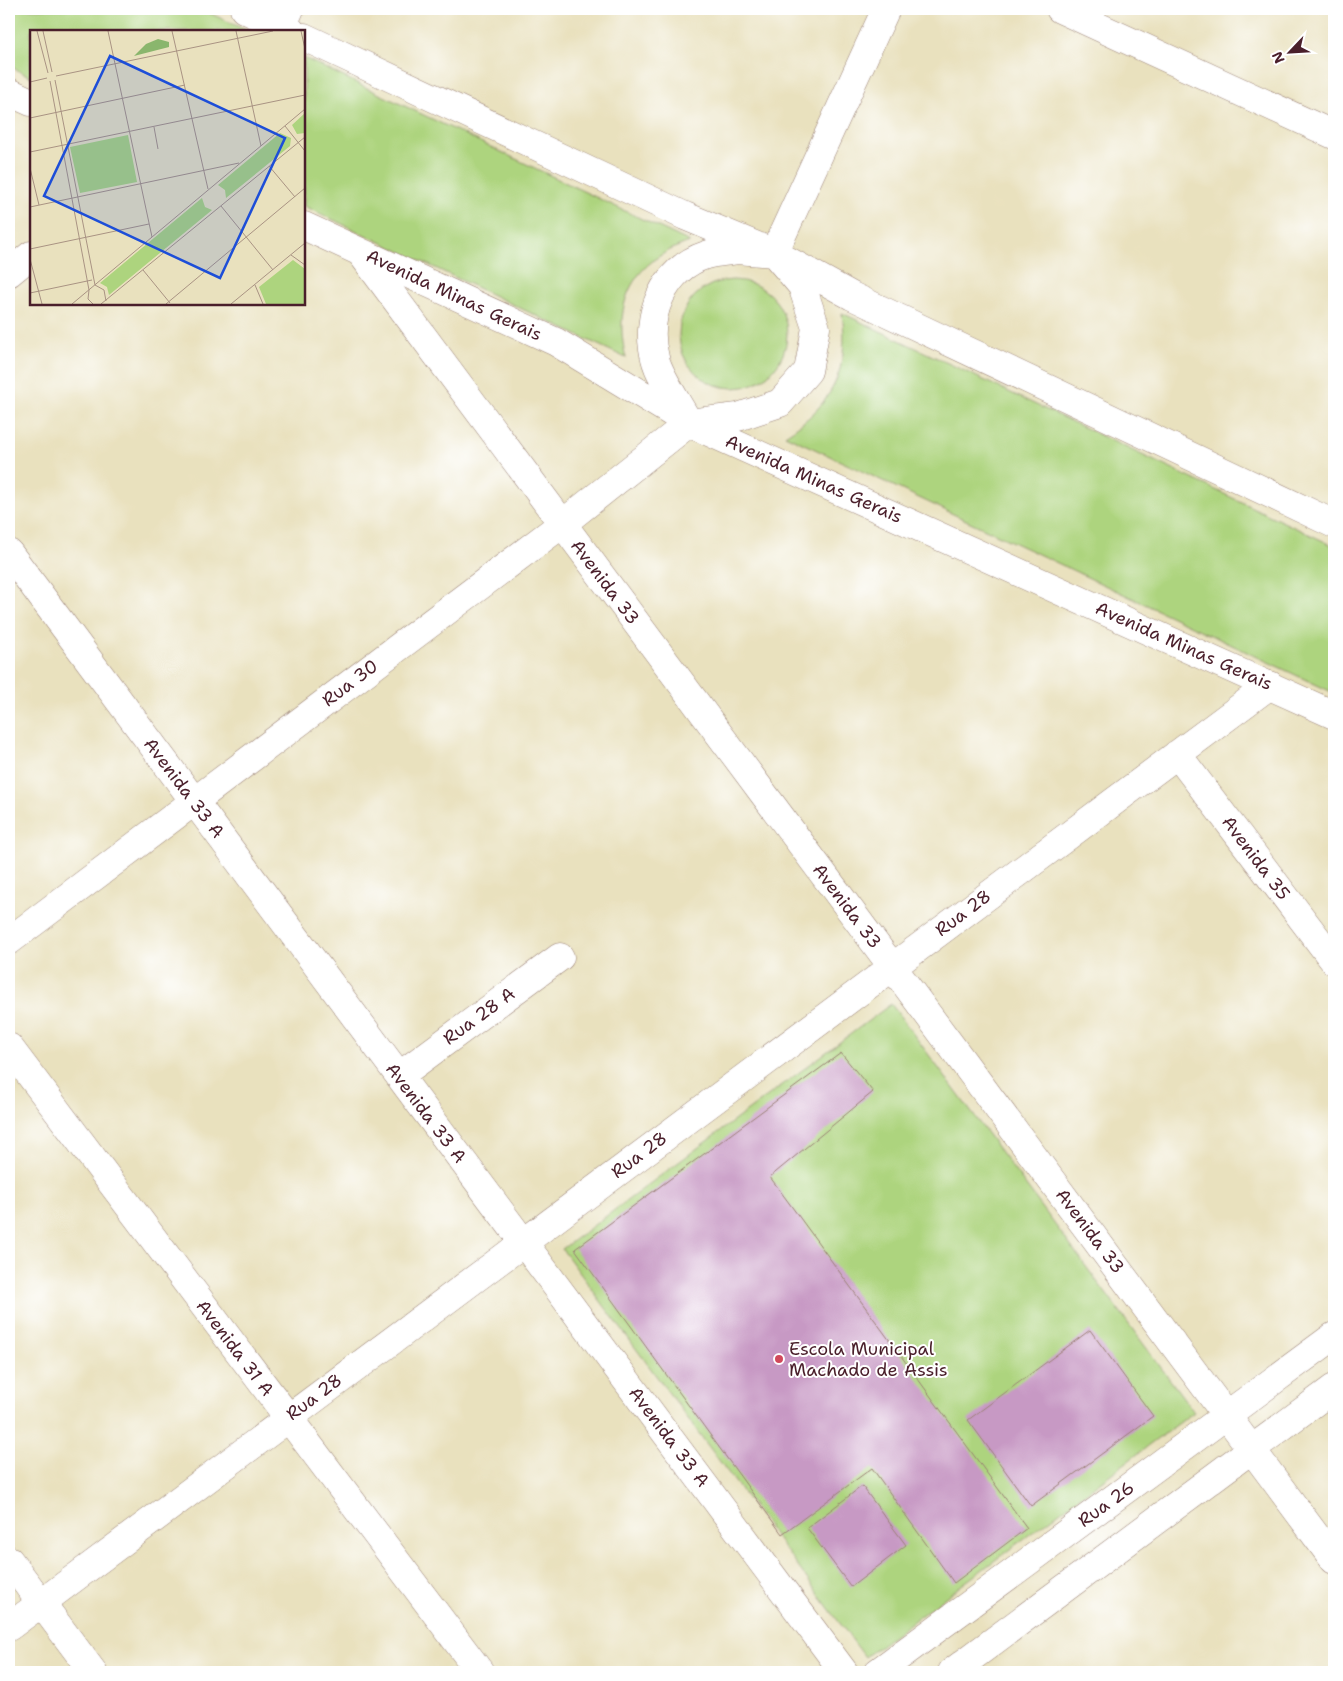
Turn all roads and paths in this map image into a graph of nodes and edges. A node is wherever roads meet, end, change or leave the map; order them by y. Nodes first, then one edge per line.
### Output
1 (244, 9) edge
2 (886, 9) edge
3 (1060, 9) edge
4 (292, 26) edge
5 (305, 32) edge
6 (9, 92) edge
7 (30, 102) edge
8 (1334, 135) edge
9 (305, 226) edge
10 (361, 252) junction
11 (774, 252) junction
12 (30, 256) edge
13 (9, 273) edge
14 (689, 423) junction
15 (562, 524) junction
16 (1334, 524) edge
17 (9, 553) edge
18 (1270, 684) junction
19 (1334, 715) edge
20 (1177, 754) junction
21 (194, 801) junction
22 (9, 941) edge
23 (560, 957) dead end
24 (1334, 962) edge
25 (892, 966) junction
26 (9, 1047) edge
27 (399, 1076) junction
28 (523, 1242) junction
29 (1334, 1336) edge
30 (1334, 1388) edge
31 (1227, 1415) junction
32 (287, 1417) junction
33 (1252, 1449) junction
34 (1035, 1556) junction
35 (9, 1560) edge
36 (1334, 1560) edge
37 (1062, 1590) junction
38 (41, 1602) junction
39 (9, 1627) edge
40 (93, 1672) edge
41 (480, 1672) edge
42 (844, 1672) edge
43 (878, 1672) edge
44 (952, 1672) edge

1 - 4 street
2 - 11 street
3 - 8 street
5 - 11 street
6 - 7 street
9 - 10 street, Avenida Minas Gerais
10 - 14 street, Avenida Minas Gerais
10 - 15 street, Avenida 33
11 - 14 street
11 - 14 street
11 - 16 street
12 - 13 street
14 - 15 street, Rua 30
14 - 18 street, Avenida Minas Gerais
15 - 21 street, Rua 30
15 - 25 street, Avenida 33
17 - 21 street, Avenida 33 A
18 - 19 street, Avenida Minas Gerais
18 - 20 street, Rua 28
20 - 24 street, Avenida 35
20 - 25 street, Rua 28
21 - 22 street, Rua 30
21 - 27 street, Avenida 33 A
23 - 27 street, Rua 28 A
25 - 28 street, Rua 28
25 - 31 street, Avenida 33
26 - 32 street, Avenida 31 A
27 - 28 street, Avenida 33 A
28 - 32 street, Rua 28
28 - 42 street, Avenida 33 A
29 - 31 street, Rua 26
30 - 33 street
31 - 33 street, Avenida 33
31 - 34 street, Rua 26
32 - 38 street, Rua 28
32 - 41 street, Avenida 31 A
33 - 36 street, Avenida 33
33 - 37 street
34 - 37 street
34 - 43 street, Rua 26
35 - 38 street
37 - 44 street
38 - 39 street, Rua 28
38 - 40 street

